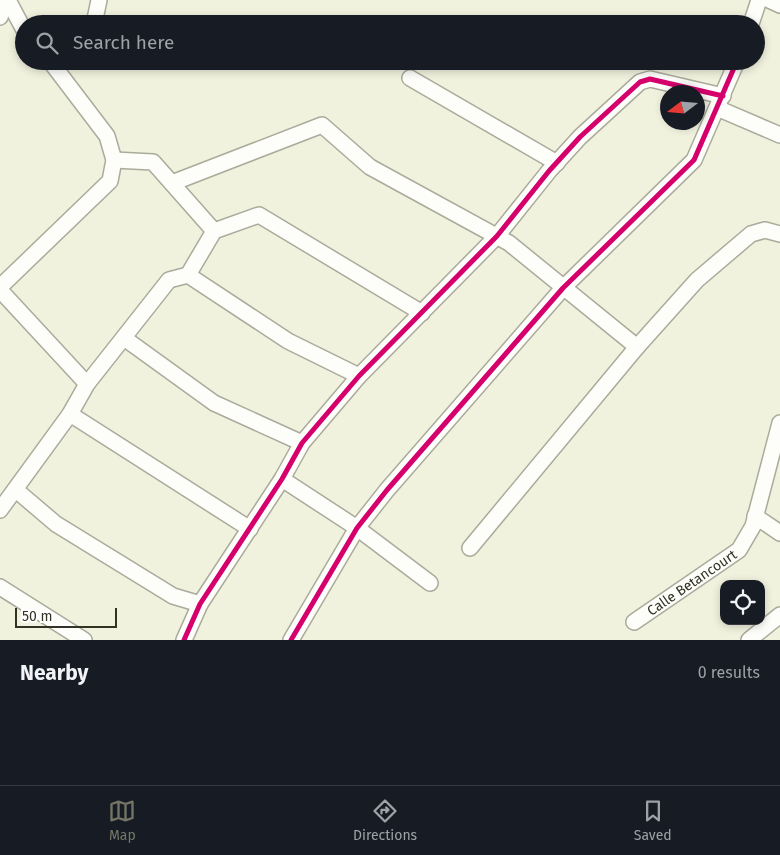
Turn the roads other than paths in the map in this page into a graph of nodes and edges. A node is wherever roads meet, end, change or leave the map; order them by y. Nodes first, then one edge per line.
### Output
1 (7, 0) edge
2 (99, 0) edge
3 (760, 0) edge
4 (769, 0) edge
5 (780, 5) edge
6 (16, 15) edge
7 (96, 15) edge
8 (754, 15) edge
9 (0, 17) edge
10 (62, 70) edge
11 (733, 70) edge
12 (410, 78) dead end
13 (720, 102) junction
14 (780, 135) edge
15 (114, 160) junction
16 (557, 162) junction
17 (172, 183) junction
18 (214, 231) junction
19 (780, 234) edge
20 (497, 236) junction
21 (188, 274) junction
22 (562, 288) junction
23 (0, 289) edge
24 (422, 313) junction
25 (124, 338) junction
26 (637, 347) junction
27 (359, 376) junction
28 (87, 384) junction
29 (70, 414) junction
30 (780, 423) edge
31 (302, 443) junction
32 (282, 479) junction
33 (16, 490) junction
34 (0, 510) edge
35 (755, 516) junction
36 (357, 528) junction
37 (250, 529) junction
38 (780, 532) edge
39 (470, 548) dead end
40 (430, 583) dead end
41 (0, 588) edge
42 (200, 604) junction
43 (779, 618) edge
44 (634, 622) dead end
45 (84, 640) edge
46 (184, 640) edge
47 (291, 640) edge
48 (749, 640) edge

1 - 6 street
1 - 9 street
2 - 7 street
3 - 8 street
4 - 5 street
10 - 15 street
11 - 13 street
12 - 16 street
13 - 14 street
13 - 16 street
13 - 22 street
15 - 17 street
15 - 23 street
16 - 20 street
17 - 18 street
17 - 20 street
18 - 21 street
18 - 24 street
19 - 26 street
20 - 22 street
20 - 24 street
21 - 25 street
21 - 27 street
22 - 26 street
22 - 36 street
23 - 28 street
24 - 27 street
25 - 28 street
25 - 31 street
26 - 39 street
27 - 31 street
28 - 29 street
29 - 33 street
29 - 37 street
30 - 35 street, Calle Betancourt
31 - 32 street
32 - 36 street
32 - 37 street
33 - 34 street
33 - 42 street
35 - 38 street
35 - 44 street, Calle Betancourt
36 - 40 street
36 - 47 street
37 - 42 street
41 - 45 street
42 - 46 street
43 - 48 street

